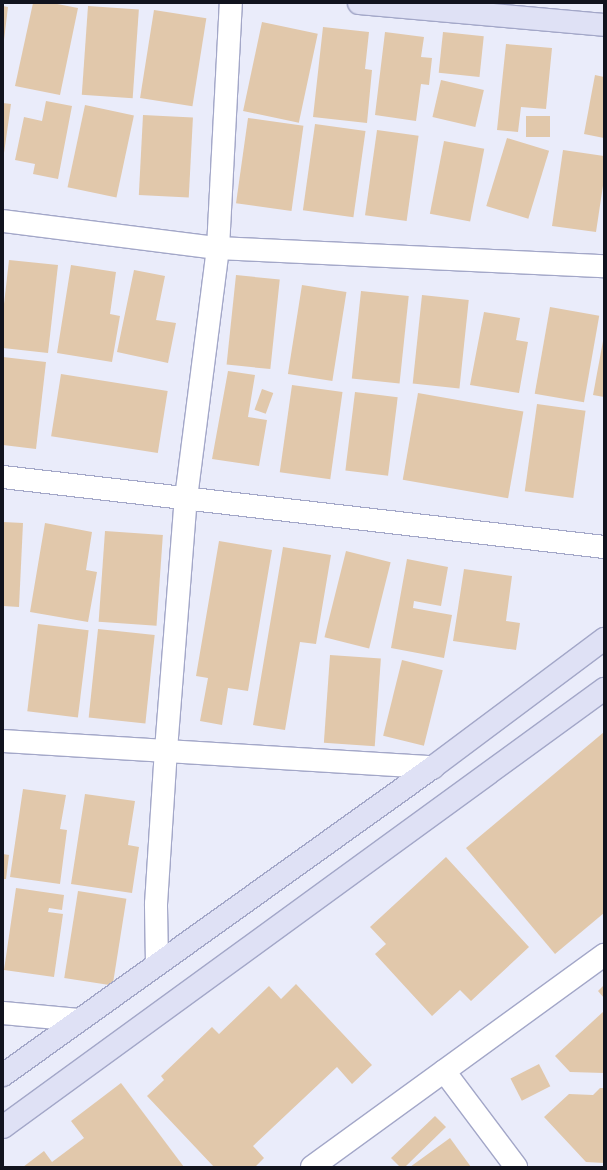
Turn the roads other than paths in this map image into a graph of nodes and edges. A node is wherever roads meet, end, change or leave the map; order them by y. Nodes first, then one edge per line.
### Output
1 (231, 3) edge
2 (359, 3) edge
3 (604, 25) edge
4 (3, 221) edge
5 (218, 248) junction
6 (604, 266) edge
7 (3, 477) edge
8 (186, 498) junction
9 (604, 547) edge
10 (604, 639) edge
11 (604, 689) edge
12 (3, 741) edge
13 (166, 750) junction
14 (433, 767) junction
15 (604, 955) edge
16 (157, 964) junction
17 (3, 1013) edge
18 (79, 1020) junction
19 (444, 1072) junction
20 (3, 1075) edge
21 (3, 1127) edge
22 (312, 1167) edge
23 (516, 1167) edge

1 - 5 street
2 - 3 main road
4 - 5 street
5 - 6 street
5 - 8 street
7 - 8 street
8 - 9 street
8 - 13 street
10 - 14 main road
11 - 21 main road
12 - 13 street
13 - 14 street
13 - 16 street
14 - 16 main road
15 - 19 street
16 - 18 main road
17 - 18 street
18 - 20 main road
19 - 22 street
19 - 23 street

